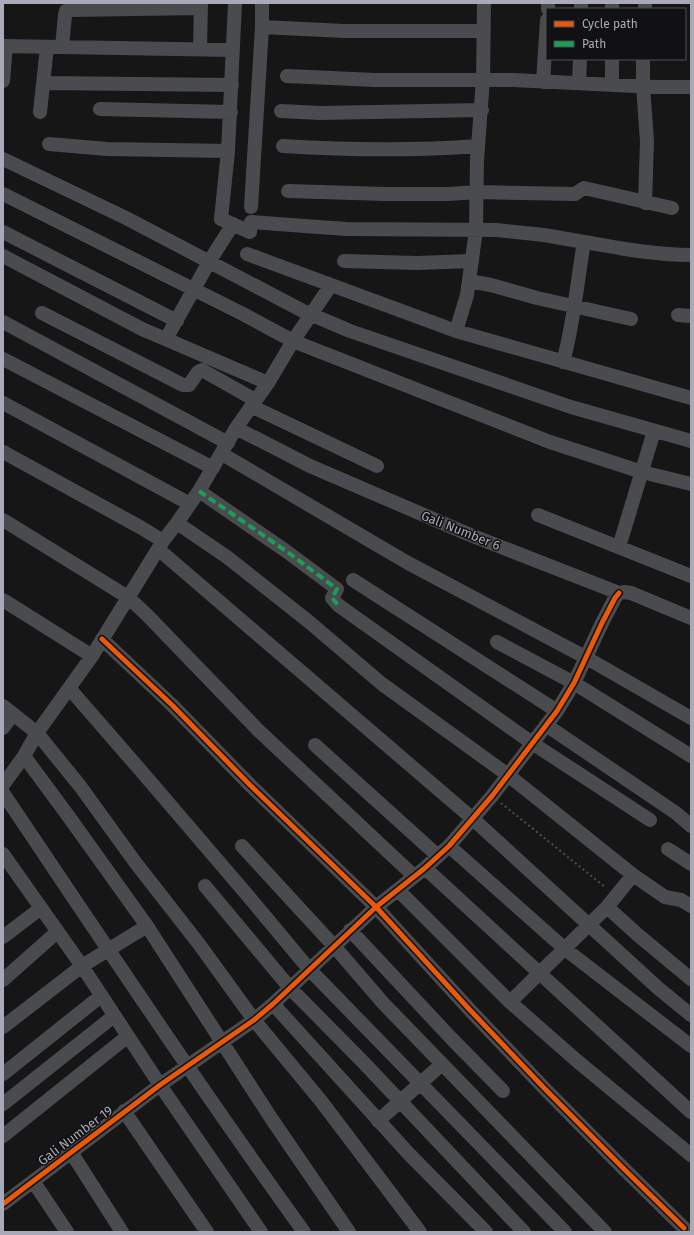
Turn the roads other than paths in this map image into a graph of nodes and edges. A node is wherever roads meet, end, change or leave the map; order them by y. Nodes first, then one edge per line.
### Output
1 (235, 3) edge
2 (262, 3) edge
3 (484, 3) edge
4 (200, 6) edge
5 (262, 27) junction
6 (484, 31) junction
7 (546, 36) edge
8 (5, 46) edge
9 (47, 47) junction
10 (62, 47) junction
11 (200, 49) junction
12 (233, 50) junction
13 (580, 60) edge
14 (612, 60) edge
15 (643, 60) edge
16 (287, 76) dead end
17 (483, 79) junction
18 (3, 81) edge
19 (43, 82) junction
20 (543, 82) junction
21 (579, 83) junction
22 (232, 84) junction
23 (612, 84) junction
24 (643, 86) junction
25 (691, 87) edge
26 (100, 109) dead end
27 (281, 110) dead end
28 (482, 110) junction
29 (40, 112) dead end
30 (231, 112) junction
31 (49, 144) dead end
32 (283, 146) dead end
33 (478, 146) junction
34 (228, 151) junction
35 (3, 159) edge
36 (288, 191) dead end
37 (476, 192) junction
38 (3, 194) edge
39 (645, 202) junction
40 (251, 207) dead end
41 (672, 208) dead end
42 (233, 224) junction
43 (476, 230) junction
44 (3, 232) edge
45 (584, 242) junction
46 (247, 254) dead end
47 (691, 255) edge
48 (3, 256) edge
49 (344, 261) dead end
50 (472, 261) junction
51 (209, 262) junction
52 (469, 281) junction
53 (331, 285) junction
54 (194, 289) junction
55 (575, 307) junction
56 (42, 313) dead end
57 (311, 314) junction
58 (631, 319) dead end
59 (177, 321) junction
60 (3, 322) edge
61 (456, 332) junction
62 (166, 339) junction
63 (293, 341) junction
64 (3, 359) edge
65 (563, 362) junction
66 (268, 383) junction
67 (691, 398) edge
68 (3, 402) edge
69 (253, 403) junction
70 (236, 428) junction
71 (654, 431) junction
72 (691, 441) edge
73 (225, 449) junction
74 (3, 452) edge
75 (377, 466) dead end
76 (212, 468) junction
77 (642, 472) junction
78 (691, 484) edge
79 (199, 490) junction
80 (190, 504) junction
81 (538, 515) dead end
82 (3, 520) edge
83 (177, 523) junction
84 (161, 545) junction
85 (619, 548) junction
86 (691, 576) edge
87 (353, 580) dead end
88 (619, 593) junction
89 (128, 597) junction
90 (3, 600) edge
91 (691, 618) edge
92 (102, 639) junction
93 (497, 642) dead end
94 (92, 656) junction
95 (585, 657) junction
96 (574, 683) junction
97 (69, 688) junction
98 (8, 710) edge
99 (557, 711) junction
100 (691, 718) edge
101 (546, 725) junction
102 (3, 728) edge
103 (37, 733) junction
104 (532, 743) junction
105 (315, 745) dead end
106 (24, 756) junction
107 (691, 756) edge
108 (508, 775) junction
109 (3, 785) edge
110 (3, 793) edge
111 (473, 819) junction
112 (650, 820) dead end
113 (691, 826) edge
114 (242, 846) dead end
115 (449, 846) junction
116 (668, 849) dead end
117 (3, 854) edge
118 (438, 856) junction
119 (691, 864) edge
120 (420, 872) junction
121 (633, 875) junction
122 (205, 886) dead end
123 (398, 890) junction
124 (691, 906) edge
125 (376, 907) junction
126 (607, 907) junction
127 (41, 908) junction
128 (589, 925) junction
129 (147, 926) junction
130 (350, 930) junction
131 (57, 932) junction
132 (3, 937) edge
133 (334, 946) junction
134 (108, 948) junction
135 (565, 949) junction
136 (82, 966) junction
137 (309, 969) junction
138 (540, 974) junction
139 (691, 979) edge
140 (3, 980) edge
141 (290, 988) junction
142 (101, 996) junction
143 (510, 1002) junction
144 (273, 1004) junction
145 (691, 1015) edge
146 (114, 1016) junction
147 (254, 1020) junction
148 (3, 1027) edge
149 (128, 1036) junction
150 (223, 1043) junction
151 (691, 1046) edge
152 (442, 1064) junction
153 (187, 1067) junction
154 (3, 1074) edge
155 (420, 1084) junction
156 (160, 1085) junction
157 (503, 1091) dead end
158 (400, 1101) junction
159 (3, 1104) edge
160 (124, 1111) junction
161 (691, 1112) edge
162 (378, 1121) junction
163 (3, 1136) edge
164 (71, 1152) junction
165 (691, 1156) edge
166 (34, 1180) junction
167 (3, 1204) edge
168 (685, 1227) edge
169 (67, 1232) edge
170 (122, 1232) edge
171 (207, 1232) edge
172 (261, 1232) edge
173 (304, 1232) edge
174 (350, 1232) edge
175 (420, 1232) edge
176 (486, 1232) edge
177 (524, 1232) edge
178 (565, 1232) edge
179 (605, 1232) edge

1 - 12 street
2 - 5 street
3 - 6 street
4 - 10 street
4 - 11 street
5 - 6 street
5 - 40 street
6 - 17 street
7 - 20 street
8 - 9 street
8 - 18 street
9 - 10 street
9 - 19 street
10 - 11 street
11 - 12 street
12 - 22 street
13 - 21 street
14 - 23 street
15 - 24 street
16 - 17 street
17 - 20 street
17 - 28 street
19 - 22 street
19 - 29 street
20 - 21 street
21 - 23 street
22 - 30 street
23 - 24 street
24 - 25 street
24 - 39 street
26 - 30 street
27 - 28 street
28 - 33 street
30 - 34 street
31 - 34 street
32 - 33 street
33 - 37 street
34 - 42 street
35 - 51 street
36 - 37 street
37 - 39 street
37 - 43 street
38 - 54 street
39 - 41 street
42 - 43 street
42 - 51 street
43 - 45 street
43 - 50 street
44 - 59 street
45 - 47 street
45 - 55 street
46 - 53 street
48 - 62 street
49 - 50 street
50 - 52 street
51 - 54 street
51 - 57 street
52 - 55 street
52 - 61 street
53 - 57 street
53 - 61 street
54 - 59 street
54 - 63 street
55 - 58 street
55 - 65 street
56 - 69 street
57 - 63 street
57 - 71 street
59 - 62 street
60 - 73 street
61 - 65 street
62 - 66 street
63 - 66 street
63 - 77 street
64 - 76 street
65 - 67 street
66 - 69 street
68 - 80 street
69 - 70 street
69 - 75 street
70 - 73 street
70 - 88 street, Gali Number 6
71 - 72 street
71 - 77 street
73 - 76 street
73 - 95 street
74 - 84 street
76 - 79 street
77 - 78 street
77 - 85 street
79 - 80 street
79 - 104 street
80 - 83 street
81 - 85 street
82 - 89 street
83 - 84 street
83 - 108 street
84 - 89 street
84 - 111 street
85 - 86 street
87 - 99 street
88 - 91 street, Gali Number 6
88 - 95 street, Gali Number 19
89 - 92 street
89 - 120 street
90 - 94 street
92 - 94 street
92 - 125 street
93 - 96 street
94 - 97 street
95 - 96 street, Gali Number 19
95 - 100 street
96 - 99 street, Gali Number 19
96 - 107 street
97 - 103 street
97 - 137 street
98 - 102 street
98 - 103 street
99 - 101 street, Gali Number 19
101 - 104 street, Gali Number 19
101 - 113 street
103 - 106 street
103 - 147 street
104 - 108 street, Gali Number 19
104 - 112 street
105 - 118 street
106 - 109 street
106 - 129 street
108 - 111 street, Gali Number 19
108 - 121 street
110 - 134 street
111 - 115 street, Gali Number 19
111 - 128 street
114 - 133 street
115 - 118 street, Gali Number 19
115 - 135 street
116 - 119 street
117 - 127 street
118 - 120 street, Gali Number 19
120 - 123 street, Gali Number 19
120 - 138 street
121 - 124 street
121 - 126 street
122 - 141 street
123 - 125 street, Gali Number 19
123 - 143 street
125 - 130 street, Gali Number 19
125 - 168 street
126 - 128 street
126 - 139 street
127 - 131 street
127 - 132 street
128 - 135 street
128 - 145 street
129 - 134 street
129 - 150 street
130 - 133 street, Gali Number 19
130 - 157 street
131 - 136 street
131 - 140 street
133 - 137 street, Gali Number 19
133 - 152 street
134 - 136 street
134 - 153 street
135 - 138 street
135 - 151 street
136 - 142 street
136 - 148 street
137 - 141 street, Gali Number 19
137 - 155 street
138 - 143 street
138 - 161 street
141 - 144 street, Gali Number 19
141 - 158 street
142 - 146 street
142 - 154 street
143 - 165 street
144 - 147 street, Gali Number 19
144 - 162 street
146 - 149 street
146 - 159 street
147 - 150 street, Gali Number 19
147 - 175 street
149 - 156 street
149 - 163 street
150 - 153 street, Gali Number 19
150 - 174 street
152 - 155 street
152 - 179 street
153 - 156 street, Gali Number 19
153 - 173 street
155 - 158 street
155 - 178 street
156 - 160 street, Gali Number 19
156 - 172 street
158 - 162 street
158 - 177 street
160 - 164 street, Gali Number 19
160 - 171 street
162 - 176 street
164 - 166 street, Gali Number 19
164 - 170 street
166 - 167 street, Gali Number 19
166 - 169 street

